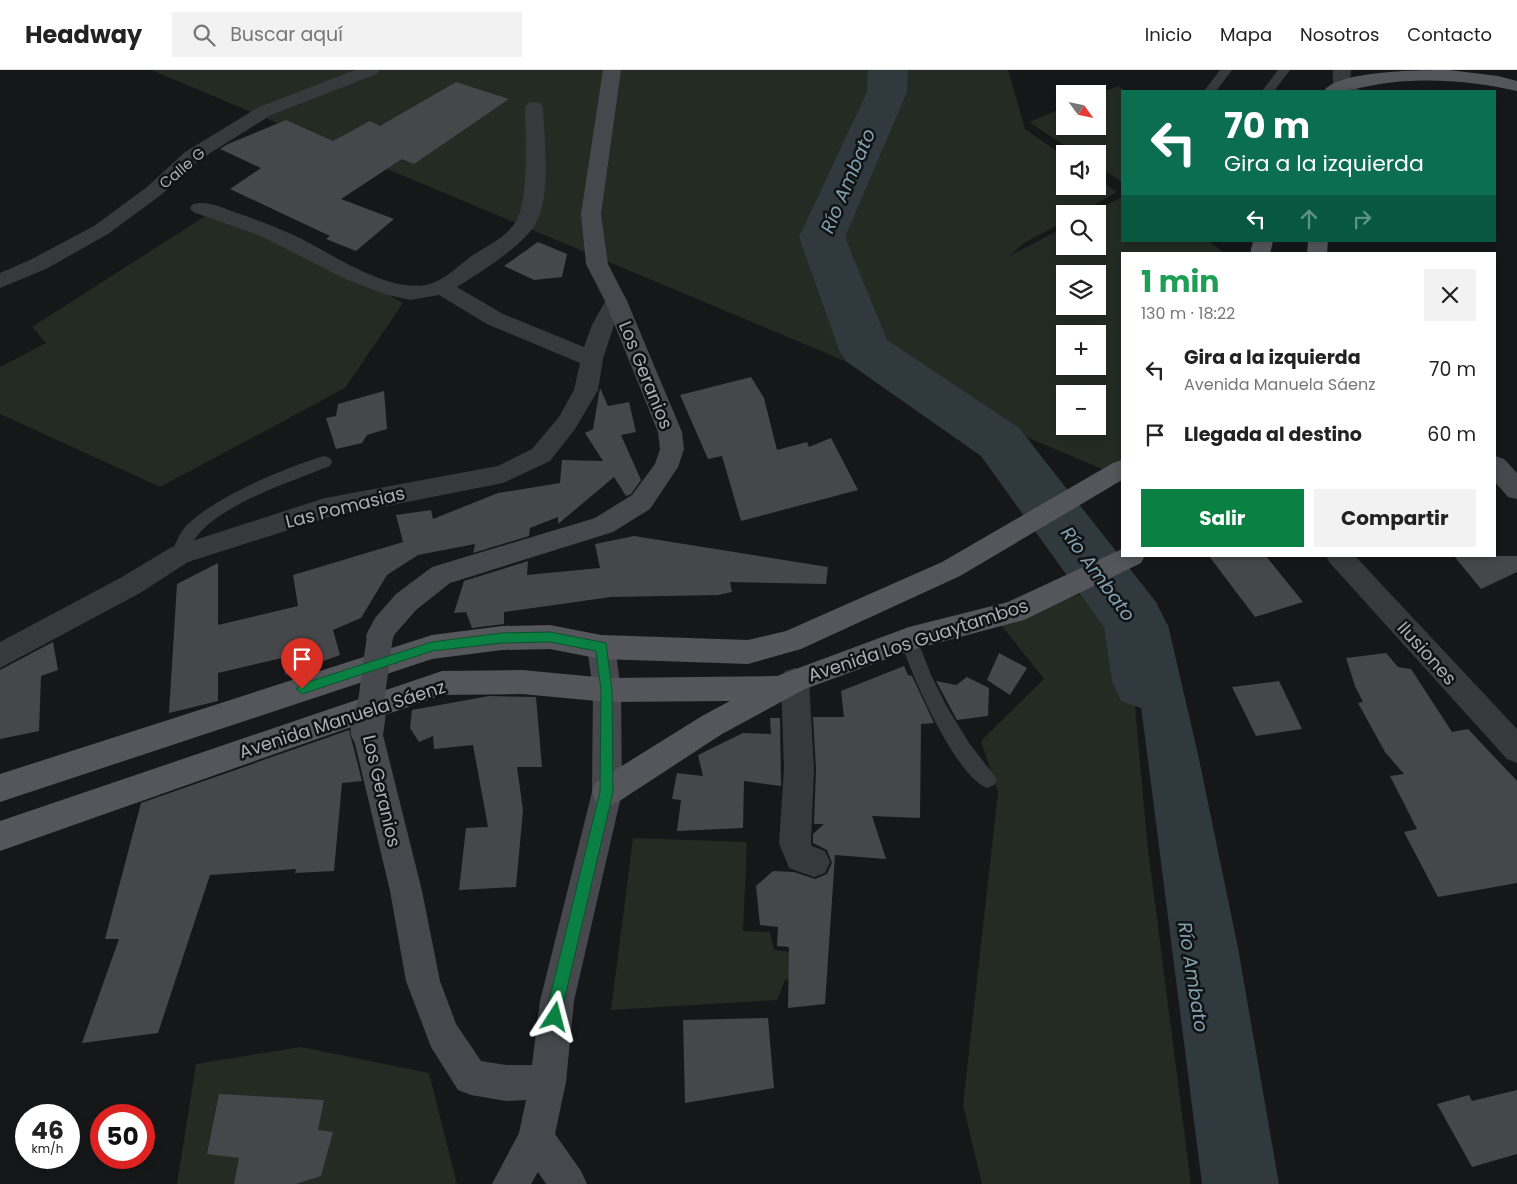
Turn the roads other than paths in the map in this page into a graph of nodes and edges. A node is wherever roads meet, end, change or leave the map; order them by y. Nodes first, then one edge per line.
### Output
1 (371, 70) edge
2 (612, 70) edge
3 (1226, 70) edge
4 (1284, 70) edge
5 (1342, 84) edge
6 (1517, 86) edge
7 (1211, 90) edge
8 (1269, 90) edge
9 (1416, 90) edge
10 (1460, 90) edge
11 (1496, 96) edge
12 (1517, 102) edge
13 (534, 107) dead end
14 (200, 208) dead end
15 (0, 281) edge
16 (442, 287) junction
17 (616, 301) junction
18 (592, 359) junction
19 (324, 462) dead end
20 (1496, 466) edge
21 (1118, 473) edge
22 (1517, 490) edge
23 (179, 555) junction
24 (1130, 557) edge
25 (1339, 557) edge
26 (909, 639) junction
27 (602, 647) junction
28 (0, 656) edge
29 (786, 684) junction
30 (606, 690) junction
31 (1517, 750) edge
32 (987, 779) dead end
33 (0, 788) edge
34 (607, 792) junction
35 (0, 836) edge
36 (814, 862) dead end
37 (548, 1082) junction
38 (536, 1138) junction
39 (511, 1184) edge
40 (568, 1184) edge

1 - 15 street, Calle G
2 - 17 street, Los Geranios
3 - 7 lane
4 - 8 lane
5 - 6 main road
9 - 10 main road
11 - 12 main road
13 - 16 street
14 - 16 street
16 - 18 street
17 - 18 street, Las Pomasias
17 - 37 street, Los Geranios, bridge
18 - 23 street, Las Pomasias
19 - 23 lane
20 - 22 street
21 - 27 main road
23 - 28 street, Las Pomasias
24 - 26 main road, Avenida Los Guaytambos
25 - 31 street, Ilusiones
26 - 29 main road, Avenida Los Guaytambos
26 - 32 lane
27 - 30 street
27 - 33 main road
29 - 30 main road, Avenida Los Guaytambos
29 - 34 main road
29 - 36 street
30 - 34 street
30 - 35 main road, Avenida Manuela Sáenz
34 - 37 street
37 - 38 street
38 - 39 street
38 - 40 street

